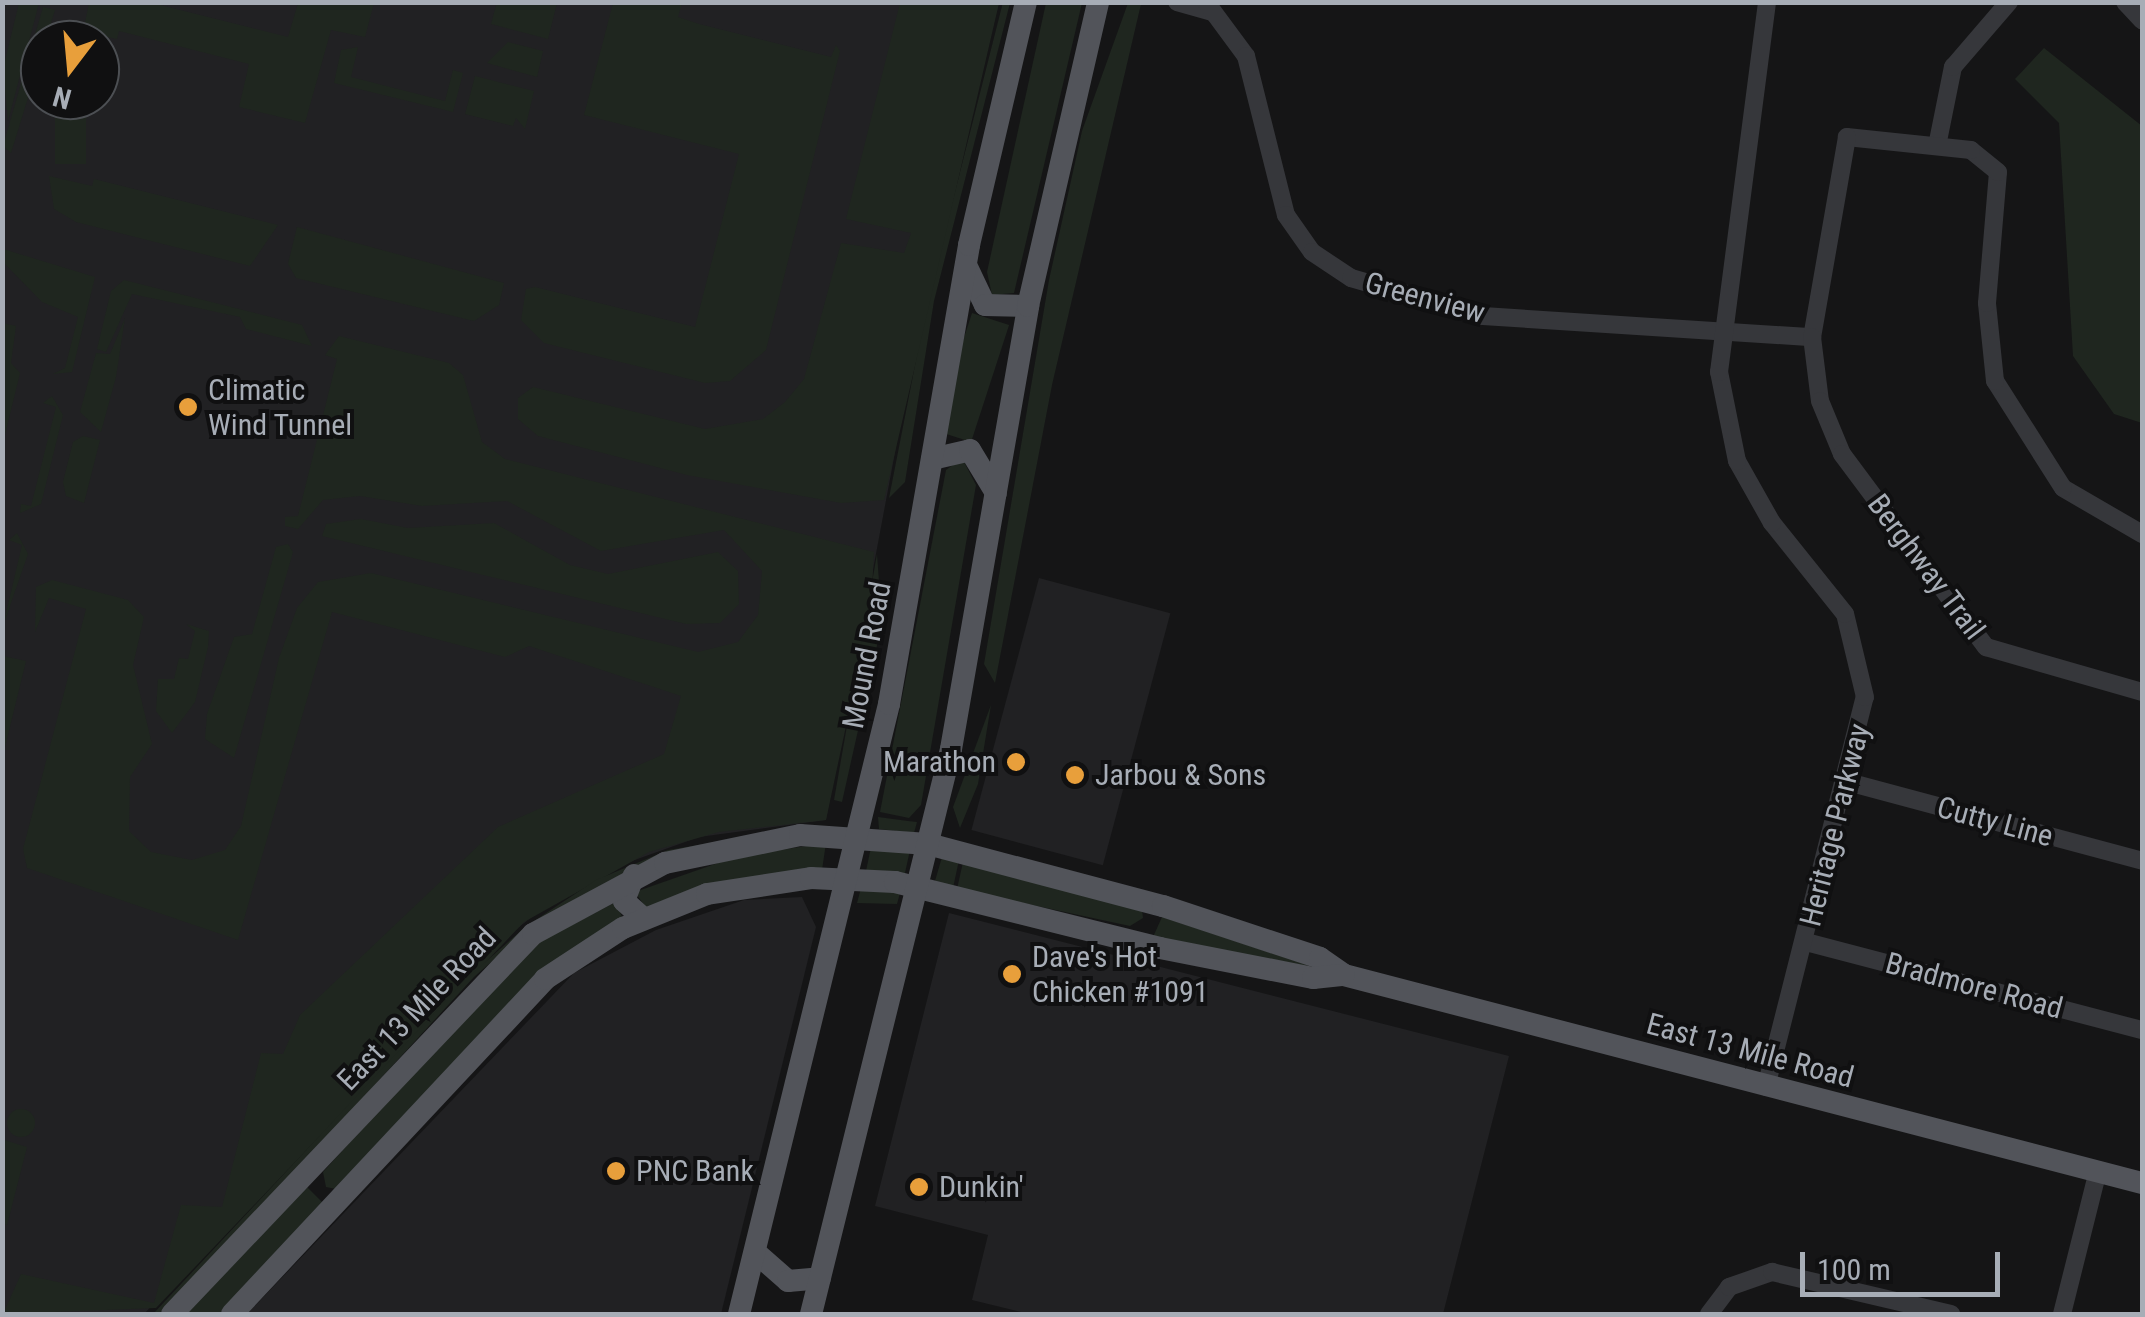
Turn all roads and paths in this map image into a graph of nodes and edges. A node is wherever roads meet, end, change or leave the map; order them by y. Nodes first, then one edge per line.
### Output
1 (1026, 2) edge
2 (1098, 2) edge
3 (1177, 2) edge
4 (1767, 2) edge
5 (2008, 2) edge
6 (2125, 2) edge
7 (1209, 7) edge
8 (2142, 20) edge
9 (1936, 146) junction
10 (966, 262) junction
11 (1028, 306) junction
12 (1721, 332) junction
13 (1812, 338) junction
14 (932, 459) junction
15 (997, 497) junction
16 (2142, 534) edge
17 (2142, 692) edge
18 (1848, 782) junction
19 (858, 836) junction
20 (928, 844) junction
21 (2142, 861) edge
22 (634, 875) junction
23 (847, 879) junction
24 (918, 886) junction
25 (1149, 902) junction
26 (643, 918) junction
27 (1058, 922) junction
28 (1806, 942) junction
29 (1344, 975) junction
30 (2142, 1030) edge
31 (1766, 1087) junction
32 (312, 1164) junction
33 (2098, 1172) junction
34 (2142, 1182) edge
35 (338, 1198) junction
36 (755, 1252) junction
37 (820, 1278) junction
38 (172, 1314) edge
39 (232, 1314) edge
40 (739, 1314) edge
41 (811, 1314) edge
42 (1709, 1314) edge
43 (1952, 1314) edge
44 (2062, 1314) edge

1 - 10 main road, Mound Road
2 - 11 main road
3 - 7 street, Greenview
4 - 12 street, Heritage Parkway
5 - 9 street
6 - 8 street
7 - 12 street, Greenview
9 - 13 street, Berghway Trail
9 - 16 street
10 - 11 main road
10 - 14 main road, Mound Road
11 - 15 main road
12 - 13 street, Greenview
12 - 18 street, Heritage Parkway
13 - 17 street, Berghway Trail
14 - 15 main road
14 - 19 main road, Mound Road
15 - 20 main road
18 - 21 street, Cutty Line
18 - 28 street, Heritage Parkway
19 - 20 main road, East 13 Mile Road
19 - 22 main road, East 13 Mile Road
19 - 23 main road, Mound Road
20 - 24 main road
20 - 25 main road, East 13 Mile Road
22 - 26 main road
22 - 32 main road, East 13 Mile Road
23 - 24 main road, East 13 Mile Road
23 - 26 main road, East 13 Mile Road
23 - 36 main road, Mound Road
24 - 27 main road, East 13 Mile Road
24 - 37 main road
25 - 27 main road
25 - 29 main road, East 13 Mile Road
26 - 35 main road, East 13 Mile Road
27 - 29 main road, East 13 Mile Road
28 - 30 street, Bradmore Road
28 - 31 street, Heritage Parkway
29 - 31 main road, East 13 Mile Road
31 - 33 main road, East 13 Mile Road
32 - 35 main road
32 - 38 main road, East 13 Mile Road
33 - 34 main road, East 13 Mile Road
33 - 44 street
35 - 39 main road, East 13 Mile Road
36 - 37 main road
36 - 40 main road, Mound Road
37 - 41 main road
42 - 43 street

